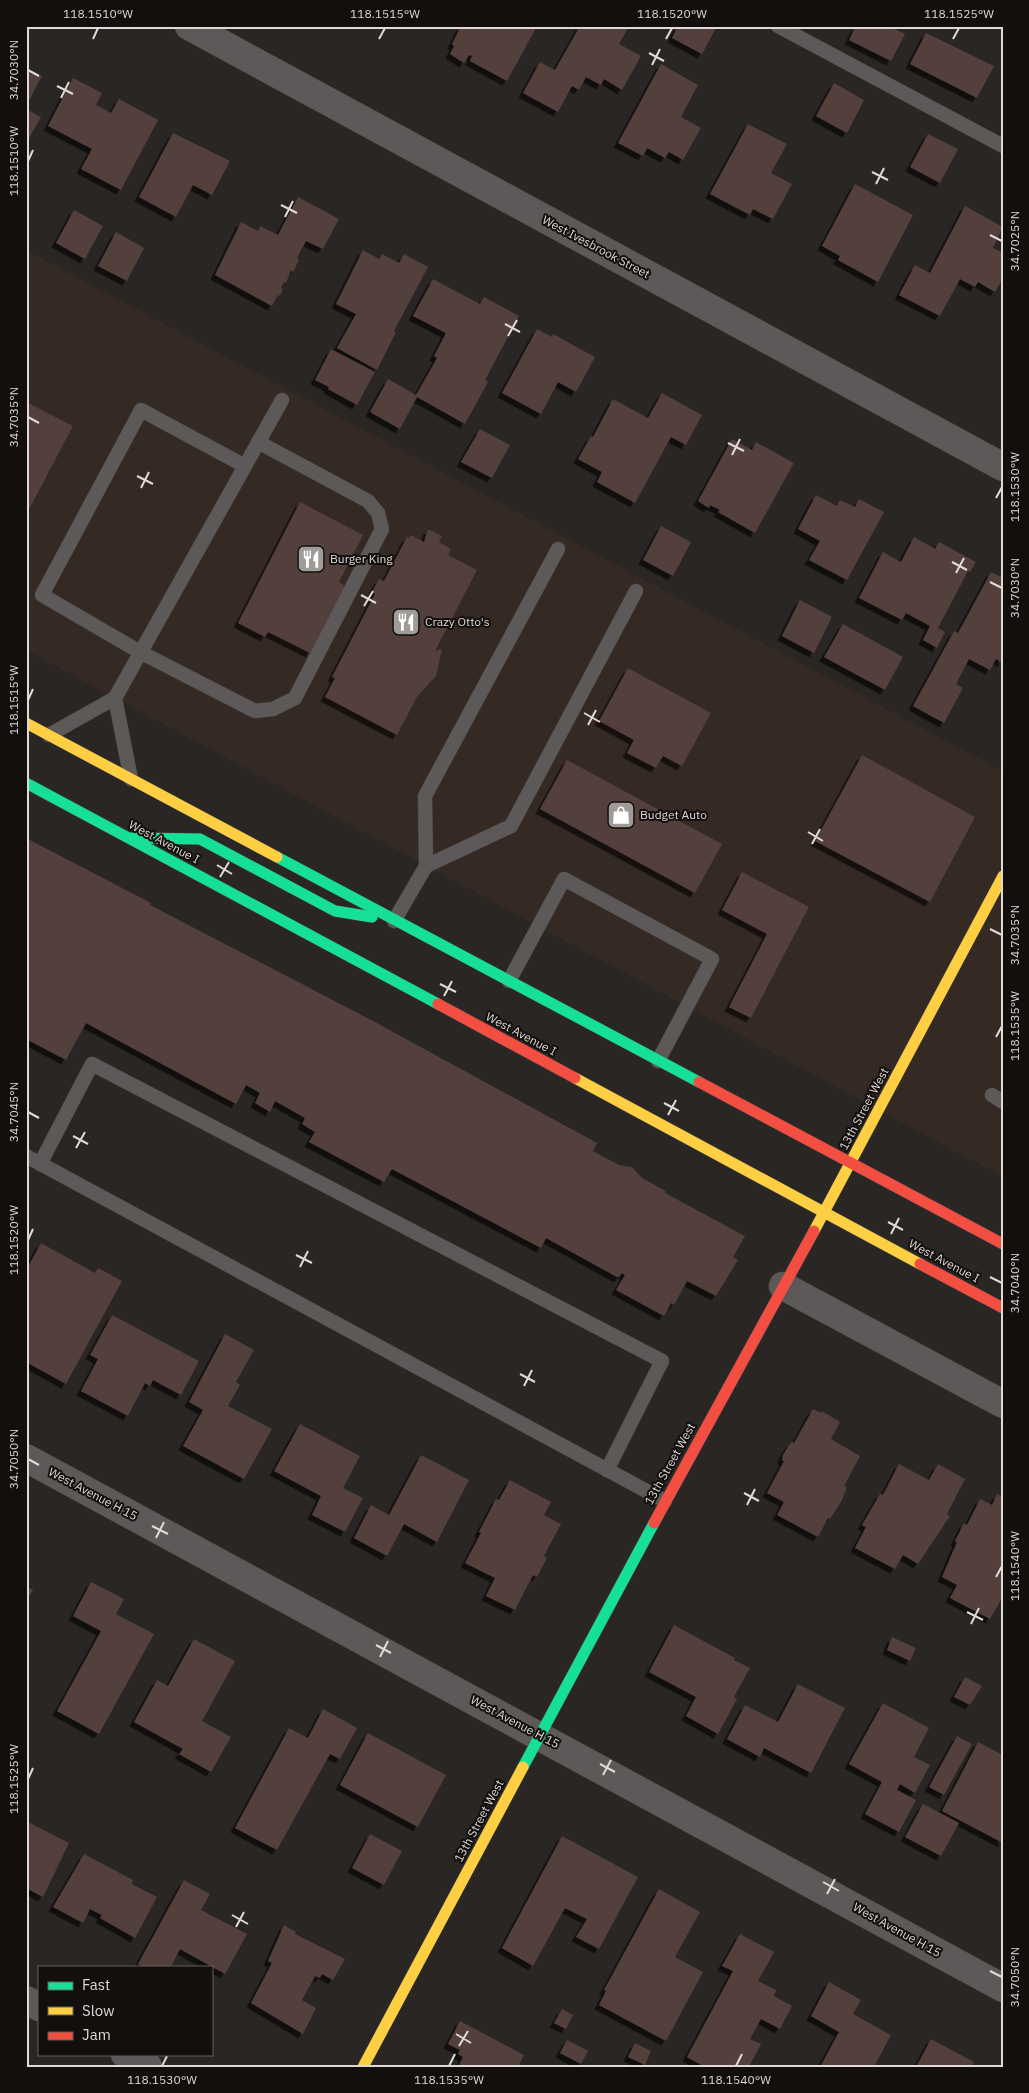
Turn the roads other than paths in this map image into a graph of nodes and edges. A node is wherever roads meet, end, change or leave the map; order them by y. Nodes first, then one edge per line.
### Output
1 (189, 26) edge
2 (778, 26) edge
3 (1003, 146) edge
4 (282, 400) dead end
5 (258, 442) junction
6 (245, 466) junction
7 (1003, 467) edge
8 (558, 549) dead end
9 (636, 591) dead end
10 (140, 652) junction
11 (115, 698) junction
12 (26, 723) edge
13 (49, 735) junction
14 (131, 779) junction
15 (26, 783) edge
16 (127, 838) junction
17 (426, 866) junction
18 (1003, 876) edge
19 (394, 921) junction
20 (509, 981) junction
21 (658, 1061) junction
22 (26, 1156) edge
23 (40, 1164) junction
24 (851, 1164) junction
25 (824, 1213) junction
26 (1003, 1244) edge
27 (783, 1286) junction
28 (1003, 1308) edge
29 (1003, 1404) edge
30 (26, 1458) edge
31 (607, 1470) junction
32 (665, 1501) junction
33 (540, 1736) junction
34 (1003, 1988) edge
35 (26, 2000) edge
36 (38, 2006) edge
37 (129, 2056) edge
38 (148, 2067) edge
39 (363, 2067) edge

1 - 7 street, West Ivesbrook Street
2 - 3 lane
4 - 5 lane
5 - 6 lane
5 - 10 lane
6 - 10 lane
6 - 10 lane
8 - 17 lane
9 - 17 lane
10 - 11 lane
11 - 13 lane
11 - 14 lane
12 - 13 main road
13 - 14 main road
14 - 19 main road
15 - 16 main road, West Avenue I
16 - 19 main road
16 - 25 main road, West Avenue I
17 - 19 lane
18 - 24 main road, 13th Street West
19 - 20 main road
20 - 21 main road
20 - 21 lane
21 - 24 main road
22 - 23 lane
23 - 31 lane
23 - 31 lane
24 - 25 main road, 13th Street West
24 - 26 main road
25 - 27 main road, 13th Street West
25 - 28 main road, West Avenue I
27 - 29 street
27 - 32 main road, 13th Street West
30 - 33 street, West Avenue H 15
31 - 32 lane
32 - 33 main road, 13th Street West
33 - 34 street, West Avenue H 15
33 - 39 main road, 13th Street West
35 - 36 street
37 - 38 street

